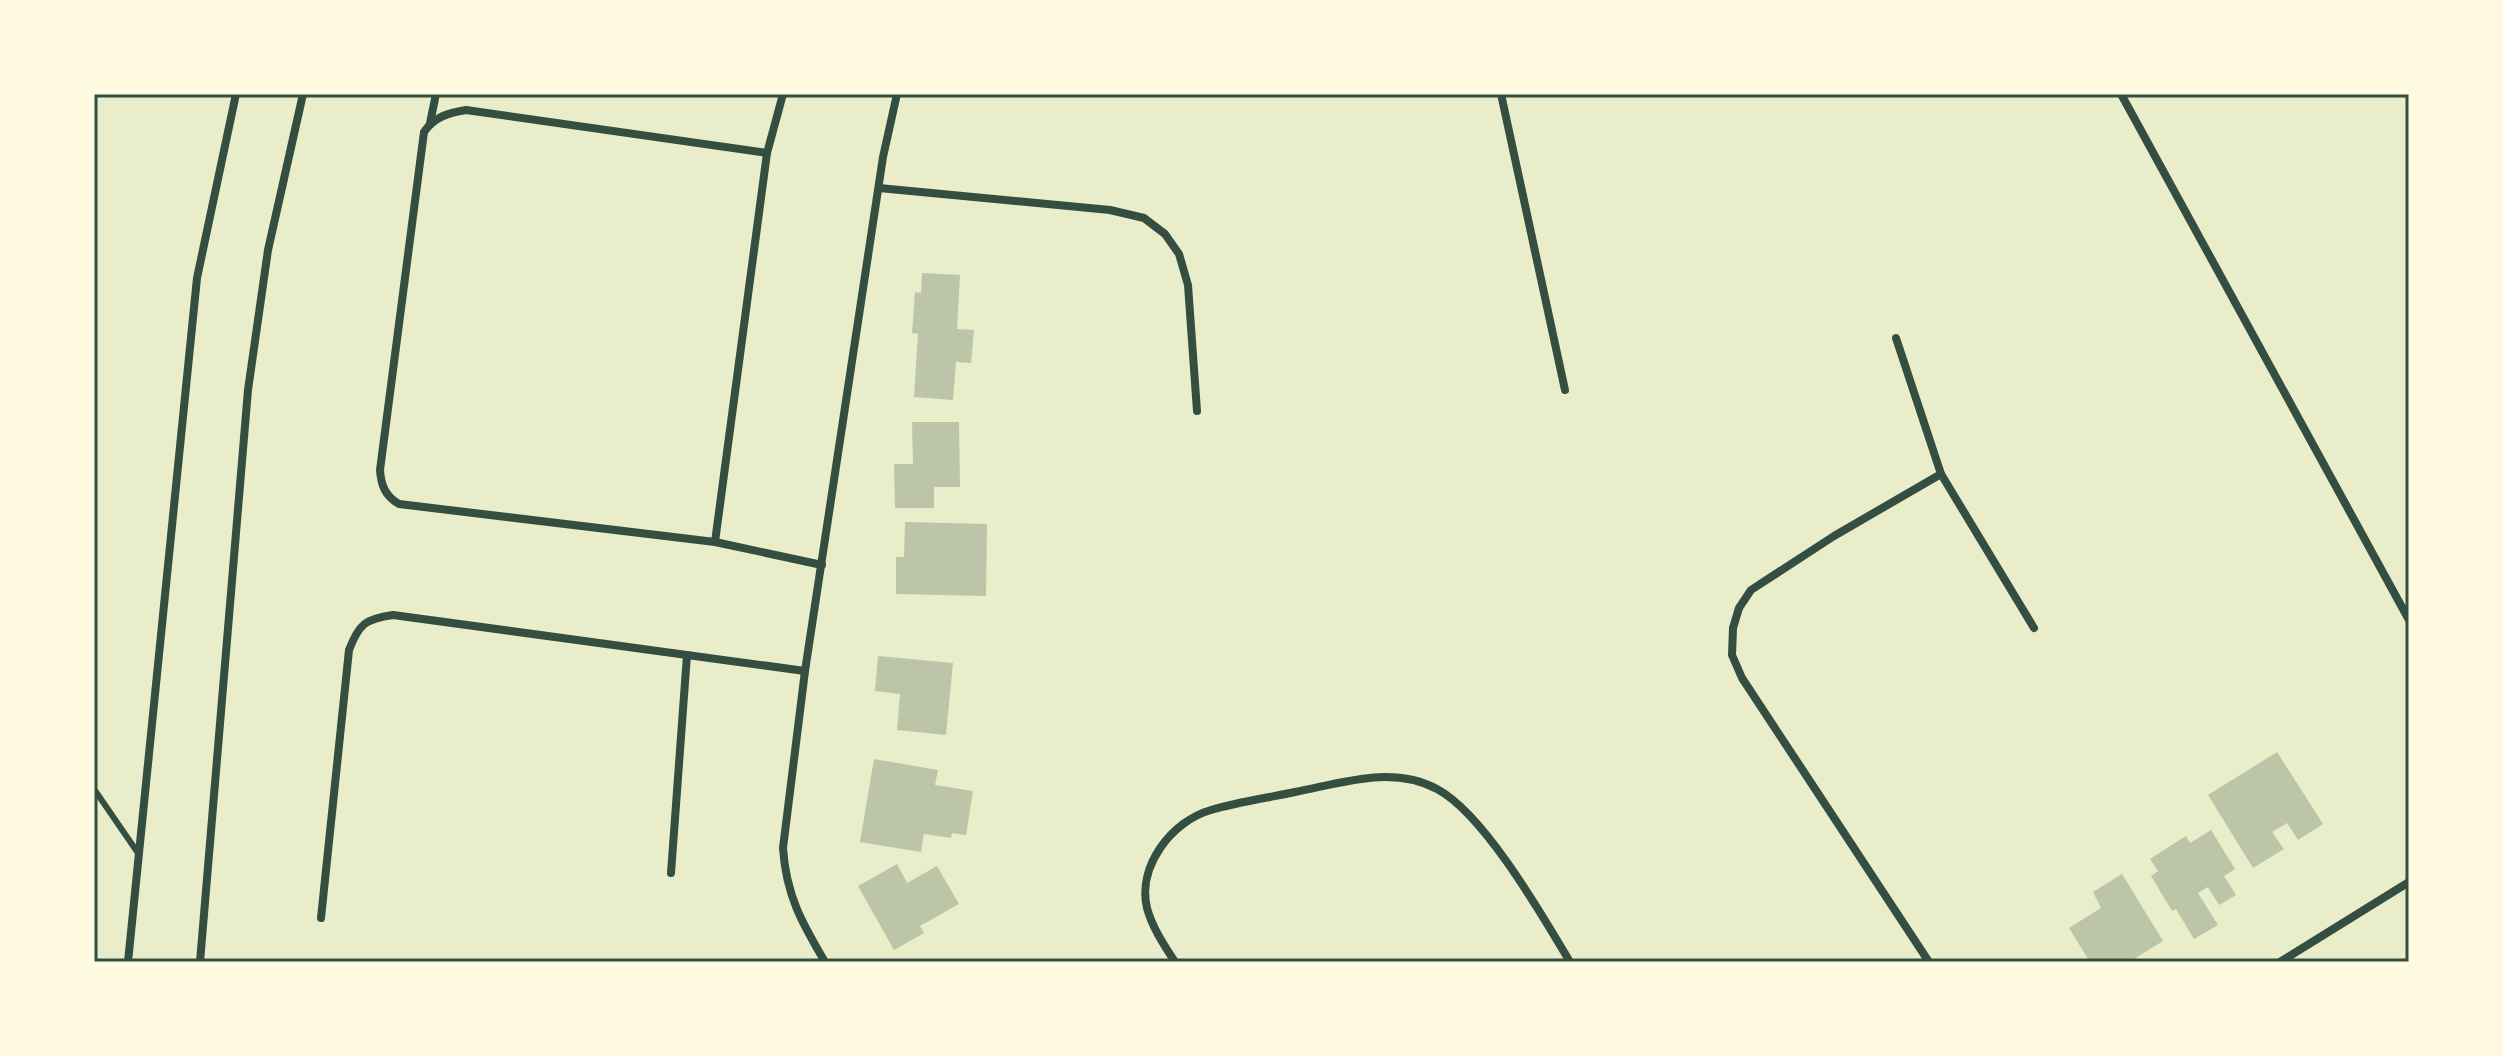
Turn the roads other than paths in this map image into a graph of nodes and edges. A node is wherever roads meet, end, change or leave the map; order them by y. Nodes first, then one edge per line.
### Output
1 (236, 94) edge
2 (303, 94) edge
3 (436, 94) edge
4 (783, 94) edge
5 (897, 94) edge
6 (1501, 94) edge
7 (2121, 94) edge
8 (430, 123) junction
9 (767, 153) junction
10 (879, 188) junction
11 (1896, 338) dead end
12 (1565, 390) dead end
13 (1197, 411) dead end
14 (1941, 474) junction
15 (715, 542) junction
16 (822, 565) junction
17 (2409, 620) edge
18 (2034, 628) dead end
19 (687, 655) junction
20 (805, 671) junction
21 (94, 789) edge
22 (138, 853) junction
23 (671, 873) dead end
24 (2409, 882) edge
25 (321, 918) dead end
26 (128, 962) edge
27 (200, 962) edge
28 (825, 962) edge
29 (1175, 962) edge
30 (1570, 962) edge
31 (1929, 962) edge
32 (2280, 962) edge

1 - 22 street
2 - 27 street
3 - 8 street
4 - 9 street
5 - 10 street
6 - 12 street
7 - 17 street
8 - 9 street
8 - 15 street
9 - 15 street
10 - 13 street
10 - 16 street
11 - 14 street
14 - 18 street
14 - 31 street
15 - 16 street
16 - 20 street
19 - 20 street
19 - 23 street
19 - 25 street
20 - 28 street
21 - 22 lane
22 - 26 street
24 - 32 street
29 - 30 street

